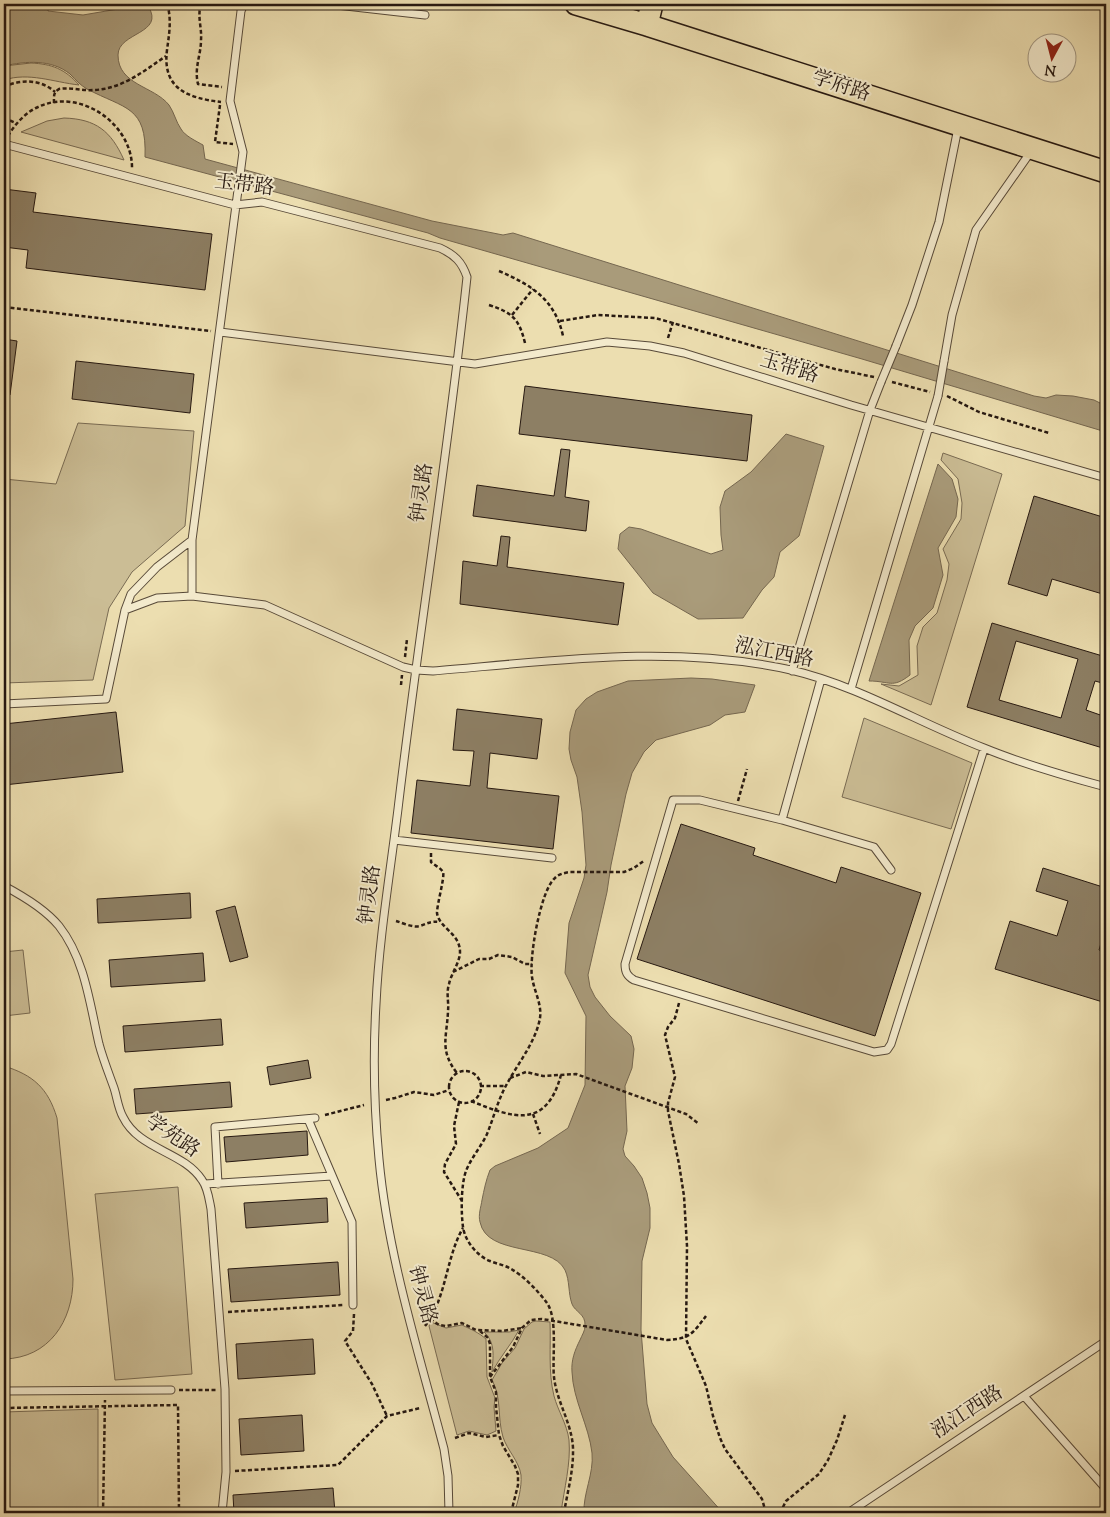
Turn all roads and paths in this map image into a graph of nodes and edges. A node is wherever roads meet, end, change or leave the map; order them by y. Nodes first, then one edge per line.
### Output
1 (167, 4) edge
2 (201, 4) edge
3 (244, 4) edge
4 (328, 4) edge
5 (576, 4) edge
6 (625, 8) edge
7 (650, 13) edge
8 (425, 15) dead end
9 (166, 56) junction
10 (4, 87) edge
11 (55, 92) junction
12 (230, 101) junction
13 (220, 102) junction
14 (54, 103) junction
15 (4, 118) edge
16 (17, 123) junction
17 (958, 125) junction
18 (4, 143) edge
19 (241, 145) junction
20 (1033, 150) junction
21 (1106, 158) edge
22 (1106, 172) edge
23 (132, 178) junction
24 (235, 205) junction
25 (499, 271) dead end
26 (467, 278) joint
27 (533, 289) junction
28 (489, 305) dead end
29 (4, 307) edge
30 (512, 315) junction
31 (560, 321) junction
32 (673, 322) junction
33 (220, 332) junction
34 (562, 336) dead end
35 (668, 338) dead end
36 (526, 343) dead end
37 (458, 363) junction
38 (881, 380) junction
39 (937, 394) junction
40 (870, 410) junction
41 (930, 426) junction
42 (1049, 433) dead end
43 (1106, 478) edge
44 (192, 540) junction
45 (192, 596) junction
46 (125, 610) junction
47 (416, 670) junction
48 (792, 671) junction
49 (821, 679) junction
50 (851, 688) junction
51 (4, 704) edge
52 (984, 749) junction
53 (748, 769) dead end
54 (1106, 787) edge
55 (736, 809) junction
56 (782, 820) junction
57 (394, 840) junction
58 (432, 844) junction
59 (656, 857) junction
60 (552, 858) dead end
61 (891, 870) dead end
62 (4, 886) edge
63 (396, 921) dead end
64 (441, 922) junction
65 (532, 964) junction
66 (452, 973) junction
67 (681, 994) junction
68 (457, 1073) junction
69 (561, 1075) junction
70 (510, 1078) junction
71 (480, 1086) junction
72 (505, 1086) junction
73 (449, 1090) junction
74 (386, 1100) dead end
75 (471, 1101) junction
76 (459, 1102) junction
77 (364, 1105) dead end
78 (667, 1107) junction
79 (495, 1111) junction
80 (533, 1114) junction
81 (312, 1119) junction
82 (699, 1124) dead end
83 (540, 1134) dead end
84 (332, 1176) junction
85 (205, 1184) junction
86 (218, 1184) junction
87 (462, 1201) junction
88 (463, 1228) junction
89 (353, 1305) junction
90 (219, 1313) junction
91 (706, 1316) dead end
92 (430, 1319) junction
93 (552, 1321) junction
94 (424, 1326) dead end
95 (522, 1328) junction
96 (480, 1331) junction
97 (686, 1339) junction
98 (1106, 1341) edge
99 (490, 1377) junction
100 (105, 1390) junction
101 (171, 1390) joint
102 (206, 1390) dead end
103 (4, 1391) edge
104 (1024, 1396) junction
105 (104, 1406) junction
106 (4, 1408) edge
107 (420, 1408) dead end
108 (845, 1415) dead end
109 (387, 1416) junction
110 (499, 1436) junction
111 (455, 1438) dead end
112 (226, 1472) junction
113 (1106, 1489) edge
114 (103, 1513) edge
115 (179, 1513) edge
116 (222, 1513) edge
117 (449, 1513) edge
118 (511, 1513) edge
119 (564, 1513) edge
120 (766, 1513) edge
121 (780, 1513) edge
122 (848, 1513) edge

1 - 9 path
2 - 13 path
3 - 12 lane
4 - 8 lane
5 - 6 main road, 学府路
6 - 7 main road, 学府路
7 - 17 main road, 学府路
7 - 21 main road, 学府路
9 - 11 path
9 - 13 path
10 - 11 path
11 - 14 path
12 - 13 path
12 - 19 lane
13 - 19 path
14 - 16 path
14 - 23 path
15 - 16 path
16 - 18 path
17 - 20 main road, 学府路
17 - 38 lane, bridge
18 - 23 lane, 玉带路
19 - 24 lane
20 - 22 main road, 学府路
20 - 39 lane, bridge
23 - 24 lane, 玉带路
24 - 26 lane, 玉带路
24 - 33 lane
25 - 27 path
26 - 37 lane, 钟灵路
27 - 30 path
27 - 31 path
28 - 30 path
29 - 33 path
30 - 36 path
31 - 32 path
31 - 34 path
32 - 35 path
32 - 38 path
33 - 37 lane, 玉带路
33 - 44 lane
37 - 40 lane, 玉带路
37 - 47 lane, 钟灵路
38 - 39 path
38 - 40 lane
39 - 41 lane
39 - 42 path
40 - 41 lane, 玉带路
40 - 48 lane
41 - 43 lane, 玉带路
41 - 50 lane
44 - 45 lane
44 - 46 lane
45 - 46 lane, 泓江西路
45 - 47 lane, 泓江西路
46 - 51 lane
47 - 48 lane, 泓江西路
47 - 57 lane, 钟灵路
48 - 49 lane, 泓江西路
49 - 50 lane, 泓江西路
49 - 56 lane
50 - 52 lane, 泓江西路
52 - 54 lane, 泓江西路
52 - 67 lane
53 - 55 path
55 - 56 lane
55 - 59 lane
56 - 61 lane
57 - 58 lane
57 - 117 lane, 钟灵路
58 - 60 lane
58 - 64 path
59 - 65 path
59 - 67 lane
62 - 85 lane, 学苑路
63 - 64 path
64 - 66 path
65 - 66 path
65 - 70 path
66 - 68 path
67 - 78 path
68 - 71 path
68 - 73 path
69 - 70 path
69 - 78 path
69 - 80 path
70 - 72 path
71 - 72 path
71 - 75 path
72 - 79 path
73 - 74 path
73 - 76 path
75 - 76 path
75 - 79 path
76 - 87 path
77 - 81 path
78 - 82 path
78 - 97 path
79 - 80 path
79 - 87 path
80 - 83 path
81 - 84 lane
81 - 86 lane
84 - 86 lane
84 - 89 lane
85 - 86 lane
85 - 90 lane, 学苑路
87 - 88 path
88 - 92 path
88 - 93 path
89 - 90 path
89 - 109 path
90 - 112 lane, 学苑路
91 - 97 path
92 - 94 path
92 - 96 path
93 - 95 path
93 - 97 path
93 - 119 path
95 - 96 path
95 - 99 path
96 - 99 path
97 - 120 path
98 - 104 lane, 泓江西路
99 - 110 path
100 - 101 lane
100 - 103 lane
100 - 105 path
101 - 102 path
104 - 113 lane
104 - 122 lane, 泓江西路
105 - 106 path
105 - 114 path
105 - 115 path
107 - 109 path
108 - 121 path
109 - 112 path
110 - 111 path
110 - 118 path
112 - 116 lane, 学苑路

